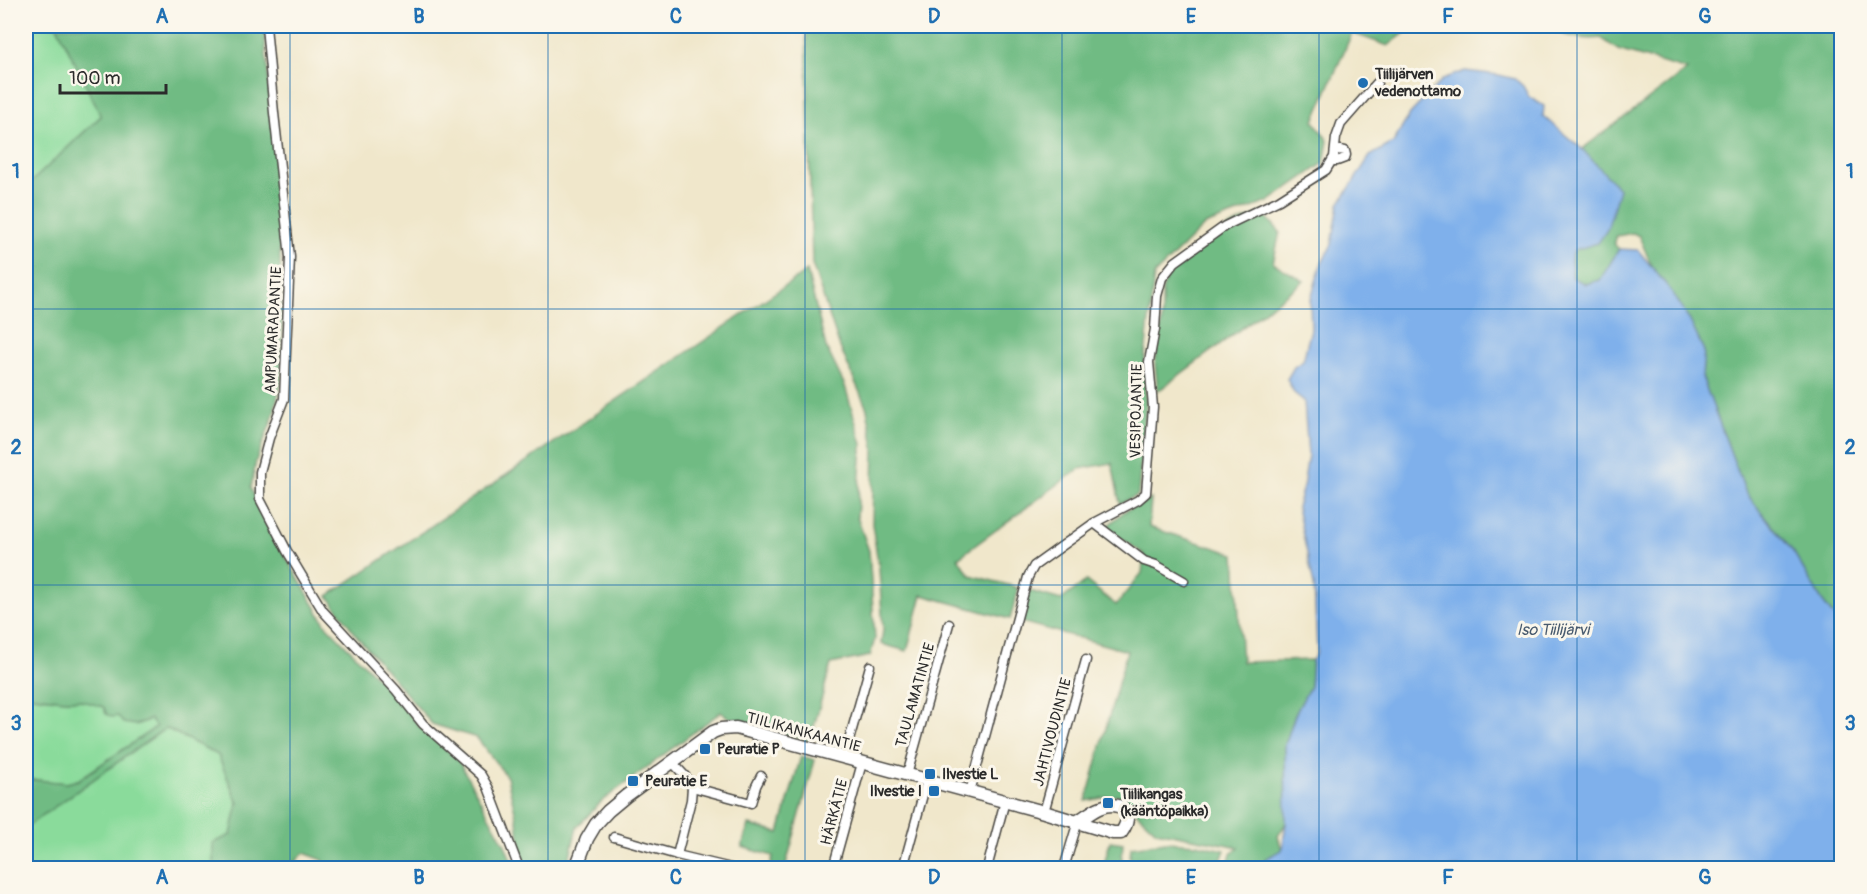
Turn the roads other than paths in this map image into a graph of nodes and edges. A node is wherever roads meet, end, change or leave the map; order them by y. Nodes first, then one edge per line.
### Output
1 (266, 26) edge
2 (1377, 83) dead end
3 (1094, 523) junction
4 (1184, 581) dead end
5 (948, 624) dead end
6 (1086, 660) dead end
7 (870, 666) dead end
8 (844, 758) junction
9 (672, 762) junction
10 (862, 763) junction
11 (907, 775) junction
12 (761, 776) dead end
13 (927, 780) junction
14 (692, 787) junction
15 (970, 792) junction
16 (1005, 801) junction
17 (1044, 812) junction
18 (1078, 822) joint
19 (614, 837) dead end
20 (677, 855) junction
21 (519, 868) edge
22 (576, 868) edge
23 (730, 868) edge
24 (833, 868) edge
25 (903, 868) edge
26 (987, 868) edge
27 (1064, 868) edge

1 - 21 street, AMPUMARADANTIE
2 - 3 street, VESIPOJANTIE
3 - 4 street
3 - 15 street, VESIPOJANTIE
5 - 11 street, TAULAMATINTIE
6 - 17 street, JAHTIVOUDINTIE
7 - 8 street
8 - 9 street, TIILIKANKAANTIE
8 - 10 street, TIILIKANKAANTIE
9 - 14 street
9 - 22 street, TIILIKANKAANTIE
10 - 11 street, TIILIKANKAANTIE
10 - 24 street, HÄRKÄTIE
11 - 13 street, TIILIKANKAANTIE
12 - 14 street
13 - 15 street, TIILIKANKAANTIE
13 - 25 street
14 - 20 street
15 - 16 street, TIILIKANKAANTIE
16 - 17 street, TIILIKANKAANTIE
16 - 26 street
17 - 18 street, TIILIKANKAANTIE
18 - 27 street
19 - 20 street
20 - 23 street

